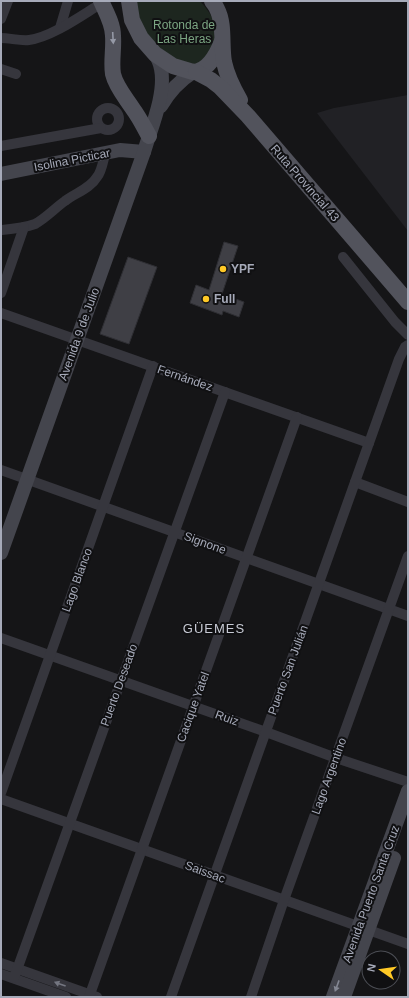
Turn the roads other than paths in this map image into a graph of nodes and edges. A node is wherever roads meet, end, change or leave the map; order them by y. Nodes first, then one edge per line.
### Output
1 (8, 1) edge
2 (68, 1) edge
3 (129, 1) edge
4 (212, 1) edge
5 (102, 2) edge
6 (1, 19) edge
7 (60, 28) junction
8 (1, 38) edge
9 (222, 41) junction
10 (155, 54) junction
11 (1, 69) edge
12 (194, 72) junction
13 (16, 74) dead end
14 (156, 115) junction
15 (248, 116) junction
16 (101, 128) dead end
17 (149, 136) junction
18 (1, 146) edge
19 (144, 152) junction
20 (104, 154) junction
21 (1, 174) edge
22 (24, 227) junction
23 (1, 230) edge
24 (343, 257) dead end
25 (1, 292) edge
26 (408, 302) edge
27 (1, 313) edge
28 (408, 336) edge
29 (77, 339) junction
30 (408, 345) edge
31 (153, 366) junction
32 (224, 392) junction
33 (297, 417) junction
34 (369, 443) junction
35 (1, 470) edge
36 (27, 480) junction
37 (355, 482) junction
38 (408, 502) edge
39 (103, 507) junction
40 (174, 532) junction
41 (1, 552) edge
42 (408, 556) edge
43 (246, 558) junction
44 (319, 584) junction
45 (389, 610) junction
46 (408, 616) edge
47 (1, 638) edge
48 (50, 655) junction
49 (121, 680) junction
50 (193, 706) junction
51 (266, 732) junction
52 (336, 758) junction
53 (408, 782) edge
54 (408, 791) edge
55 (1, 793) edge
56 (1, 799) edge
57 (408, 820) edge
58 (70, 824) junction
59 (142, 849) junction
60 (215, 875) junction
61 (284, 900) junction
62 (364, 928) junction
63 (408, 944) edge
64 (1, 963) edge
65 (1, 974) edge
66 (16, 974) junction
67 (92, 996) edge
68 (66, 997) edge
69 (171, 997) edge
70 (251, 997) edge
71 (333, 997) edge
72 (344, 997) edge

1 - 6 street
2 - 7 street
3 - 10 main road, Ruta Provincial 43
4 - 9 main road
5 - 7 street
5 -> 17 main road
7 - 8 street
9 - 12 main road
9 - 15 main road
10 - 12 main road, Ruta Provincial 43
10 - 14 street
11 - 13 street
12 - 14 street
12 - 15 main road, Ruta Provincial 43
14 - 17 street, Avenida 9 de Julio
15 - 26 main road, Ruta Provincial 43
16 - 18 street
17 - 19 street, Avenida 9 de Julio
19 - 20 street, Isolina Picticar
19 - 29 street, Avenida 9 de Julio
20 - 21 street, Isolina Picticar
20 - 22 street
22 - 23 street
22 - 25 street
24 - 28 street
27 - 29 street, Fernández
29 - 31 street, Fernández
29 - 36 street, Avenida 9 de Julio
30 - 34 street, Puerto San Julián
31 - 32 street, Fernández
31 - 39 street, Lago Blanco
32 - 33 street, Fernández
32 - 40 street, Puerto Deseado
33 - 34 street, Fernández
33 - 43 street, Cacique Yatel
34 - 37 street, Puerto San Julián
35 - 36 street, Signone
36 - 39 street, Signone
36 - 41 street, Avenida 9 de Julio
37 - 38 street
37 - 44 street, Puerto San Julián
39 - 40 street, Signone
39 - 48 street, Lago Blanco
40 - 43 street, Signone
40 - 49 street, Puerto Deseado
42 - 45 street, Lago Argentino
43 - 44 street, Signone
43 - 50 street, Cacique Yatel
44 - 45 street, Signone
44 - 51 street, Puerto San Julián
45 - 46 street, Signone
45 - 52 street, Lago Argentino
47 - 48 street, Ruiz
48 - 49 street, Ruiz
48 - 55 street, Lago Blanco
49 - 50 street, Ruiz
49 - 58 street, Puerto Deseado
50 - 51 street, Ruiz
50 - 59 street, Cacique Yatel
51 - 52 street, Ruiz
51 - 60 street, Puerto San Julián
52 - 53 street, Ruiz
52 - 61 street, Lago Argentino
54 - 62 street, Avenida Puerto Santa Cruz
56 - 58 street, Saissac
57 - 62 street, Avenida Puerto Santa Cruz
58 - 59 street, Saissac
58 - 66 street, Puerto Deseado
59 - 60 street, Saissac
59 - 67 street, Cacique Yatel
60 - 61 street, Saissac
60 - 69 street, Puerto San Julián
61 - 62 street, Saissac
61 - 70 street, Lago Argentino
62 - 63 street, Saissac
62 -> 71 street, Avenida Puerto Santa Cruz
62 - 72 street, Avenida Puerto Santa Cruz
64 - 66 street
65 - 66 street
67 -> 66 street
66 - 68 street

